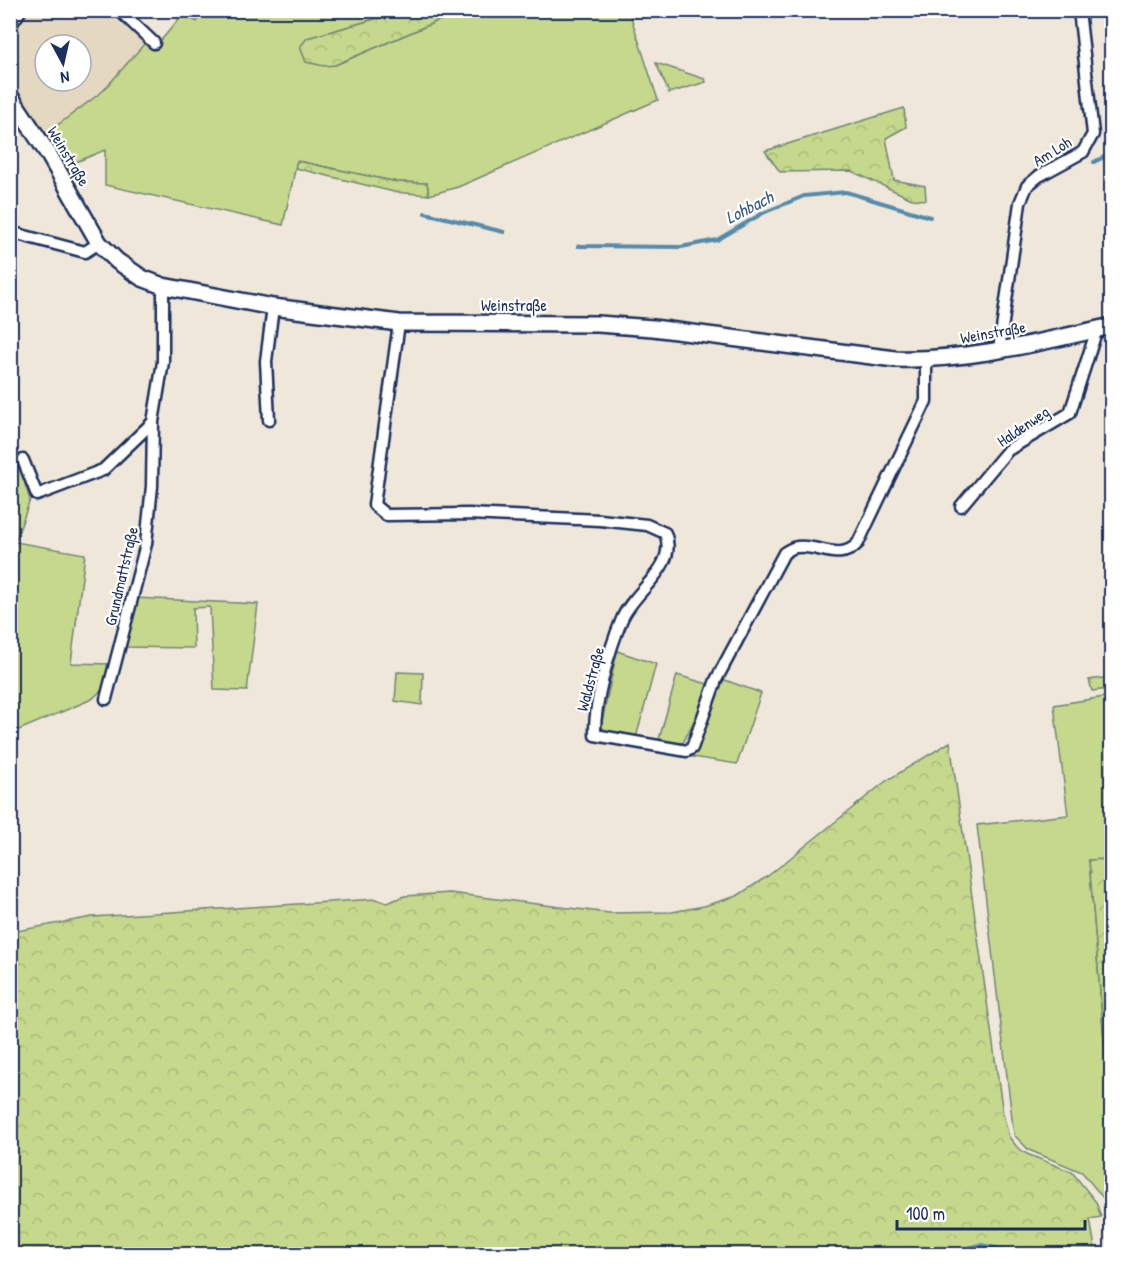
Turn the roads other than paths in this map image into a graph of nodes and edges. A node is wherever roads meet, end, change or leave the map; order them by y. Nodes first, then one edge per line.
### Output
1 (21, 10) edge
2 (118, 10) edge
3 (1079, 10) edge
4 (10, 26) edge
5 (154, 43) dead end
6 (10, 96) edge
7 (10, 232) edge
8 (99, 243) junction
9 (163, 286) junction
10 (273, 307) junction
11 (399, 323) junction
12 (1104, 328) edge
13 (999, 350) junction
14 (926, 360) junction
15 (269, 420) dead end
16 (153, 422) junction
17 (23, 459) dead end
18 (961, 506) dead end
19 (106, 699) dead end

1 - 4 street
2 - 5 street
3 - 13 street, Am Loh
6 - 8 street, Weinstraße
7 - 8 street
8 - 9 street, Weinstraße
9 - 10 street, Weinstraße
9 - 16 street, Grundmattstraße
10 - 11 street, Weinstraße
10 - 15 street
11 - 14 street, Weinstraße
11 - 14 street, Waldstraße
12 - 13 street, Weinstraße
12 - 18 street, Haldenweg
13 - 14 street, Weinstraße
16 - 17 street
16 - 19 street, Grundmattstraße

